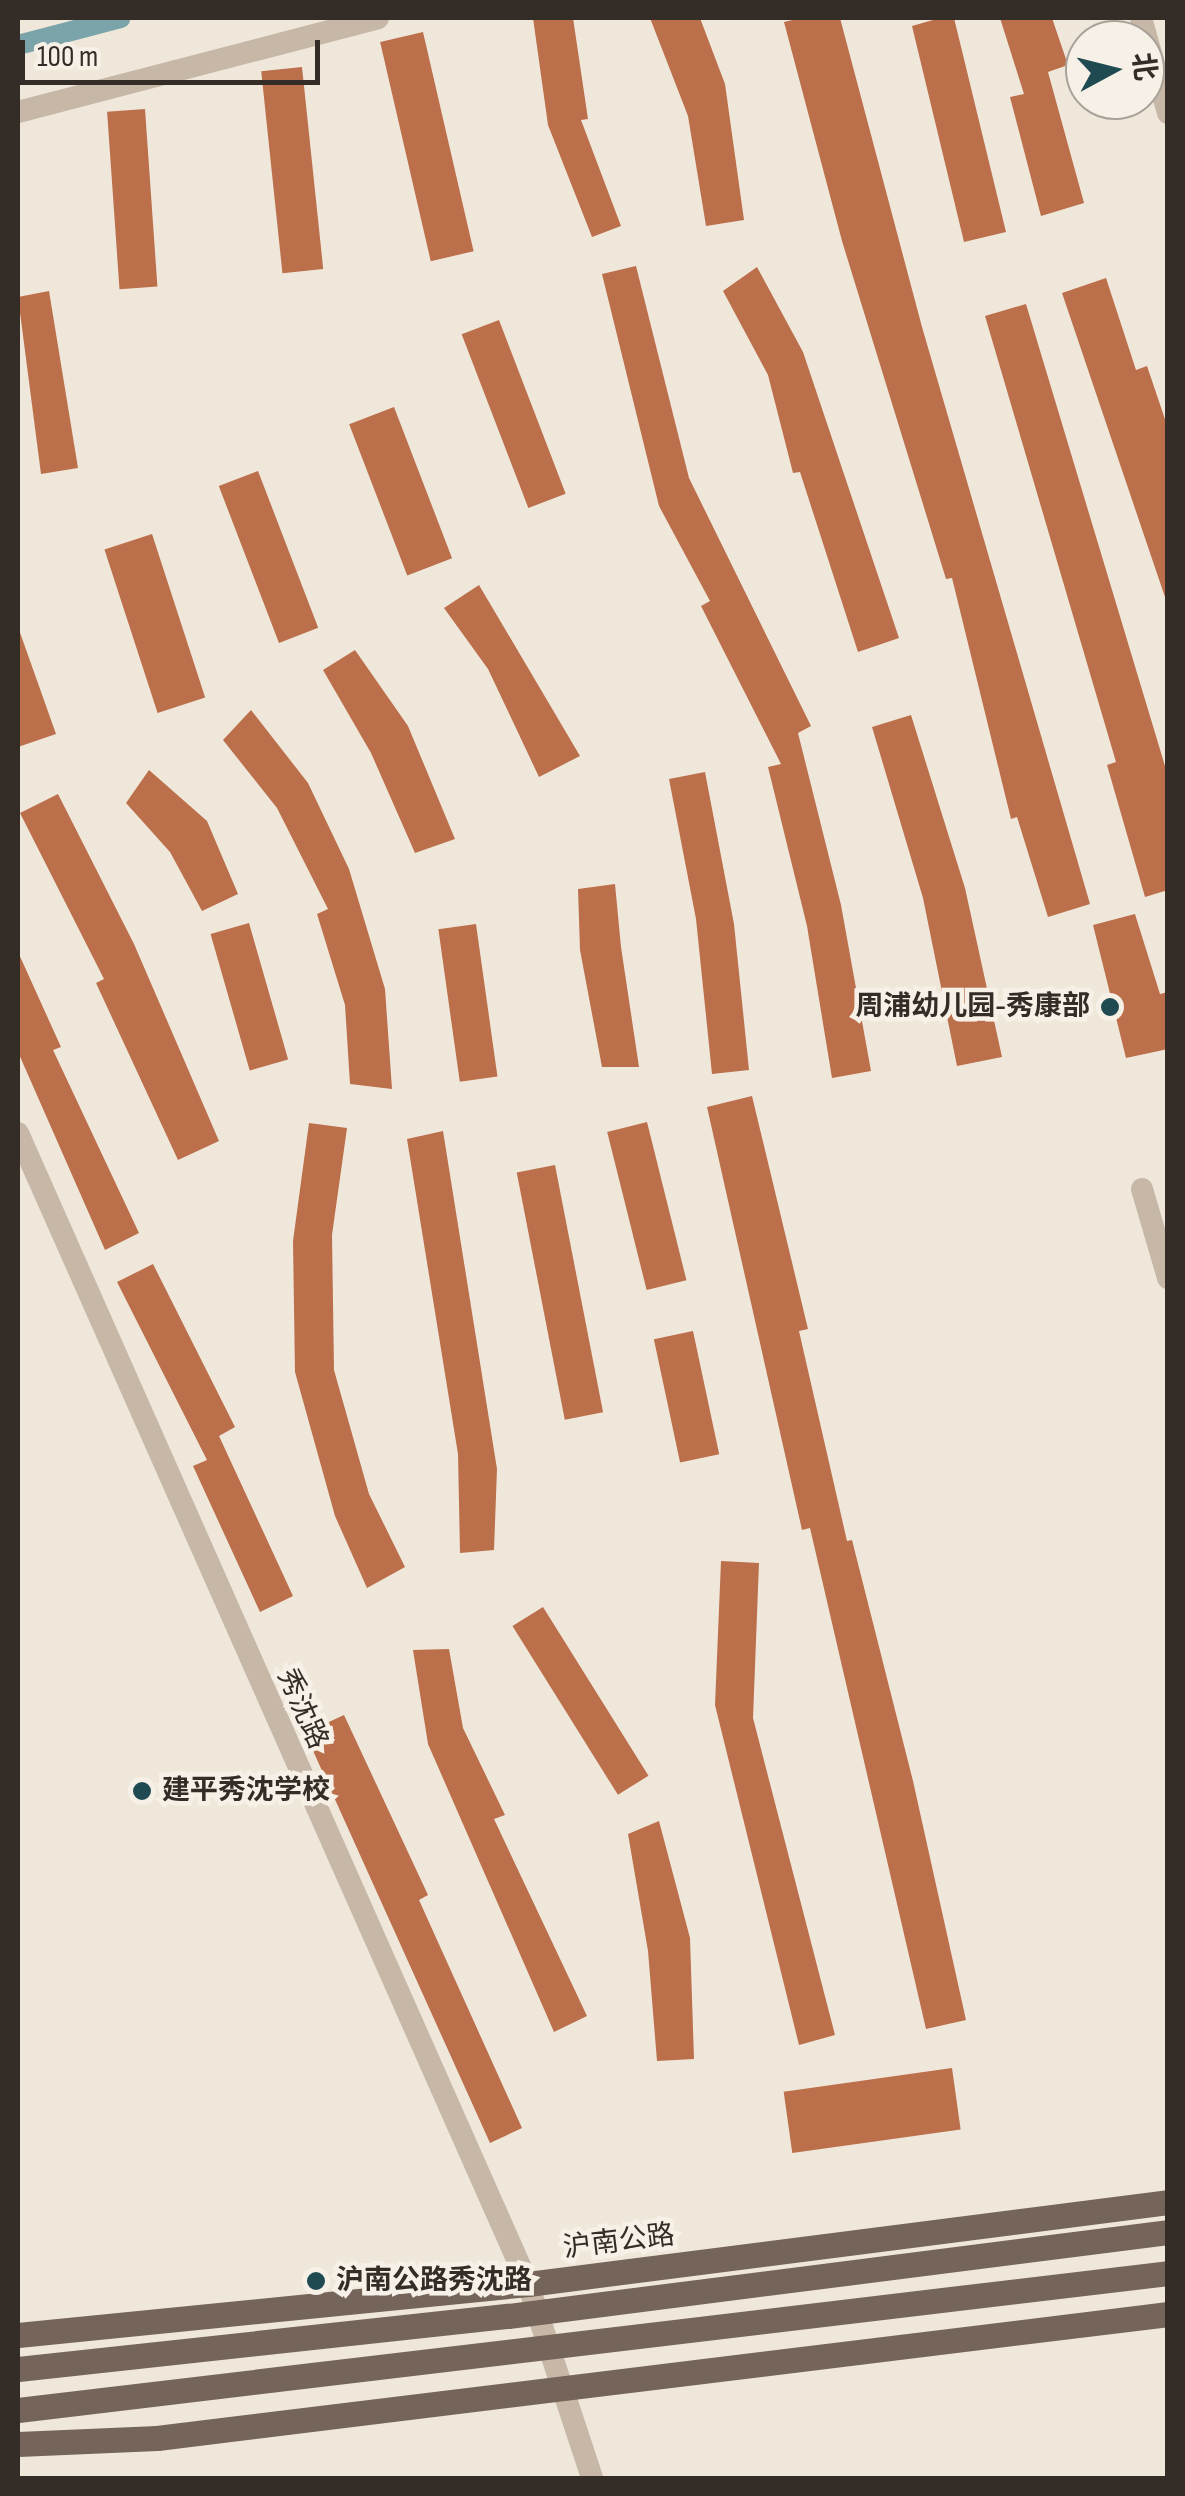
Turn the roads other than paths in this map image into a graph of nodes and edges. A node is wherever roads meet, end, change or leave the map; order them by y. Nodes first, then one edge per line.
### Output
1 (378, 18) edge
2 (1141, 18) edge
3 (18, 112) edge
4 (1168, 112) edge
5 (18, 1133) edge
6 (1142, 1190) dead end
7 (1168, 1278) edge
8 (1168, 2202) edge
9 (1168, 2232) edge
10 (1168, 2273) edge
11 (528, 2284) junction
12 (1168, 2314) edge
13 (18, 2335) edge
14 (18, 2369) edge
15 (566, 2391) junction
16 (18, 2410) edge
17 (18, 2444) edge
18 (592, 2478) edge

1 - 3 street
2 - 4 street
5 - 11 street, 秀沈路
6 - 7 street
8 - 11 main road, 沪南公路
9 - 14 main road, bridge
10 - 16 main road, bridge
11 - 13 main road, 沪南公路
11 - 15 street, 秀沈路
12 - 15 main road
15 - 17 main road
15 - 18 street, 秀沈路

